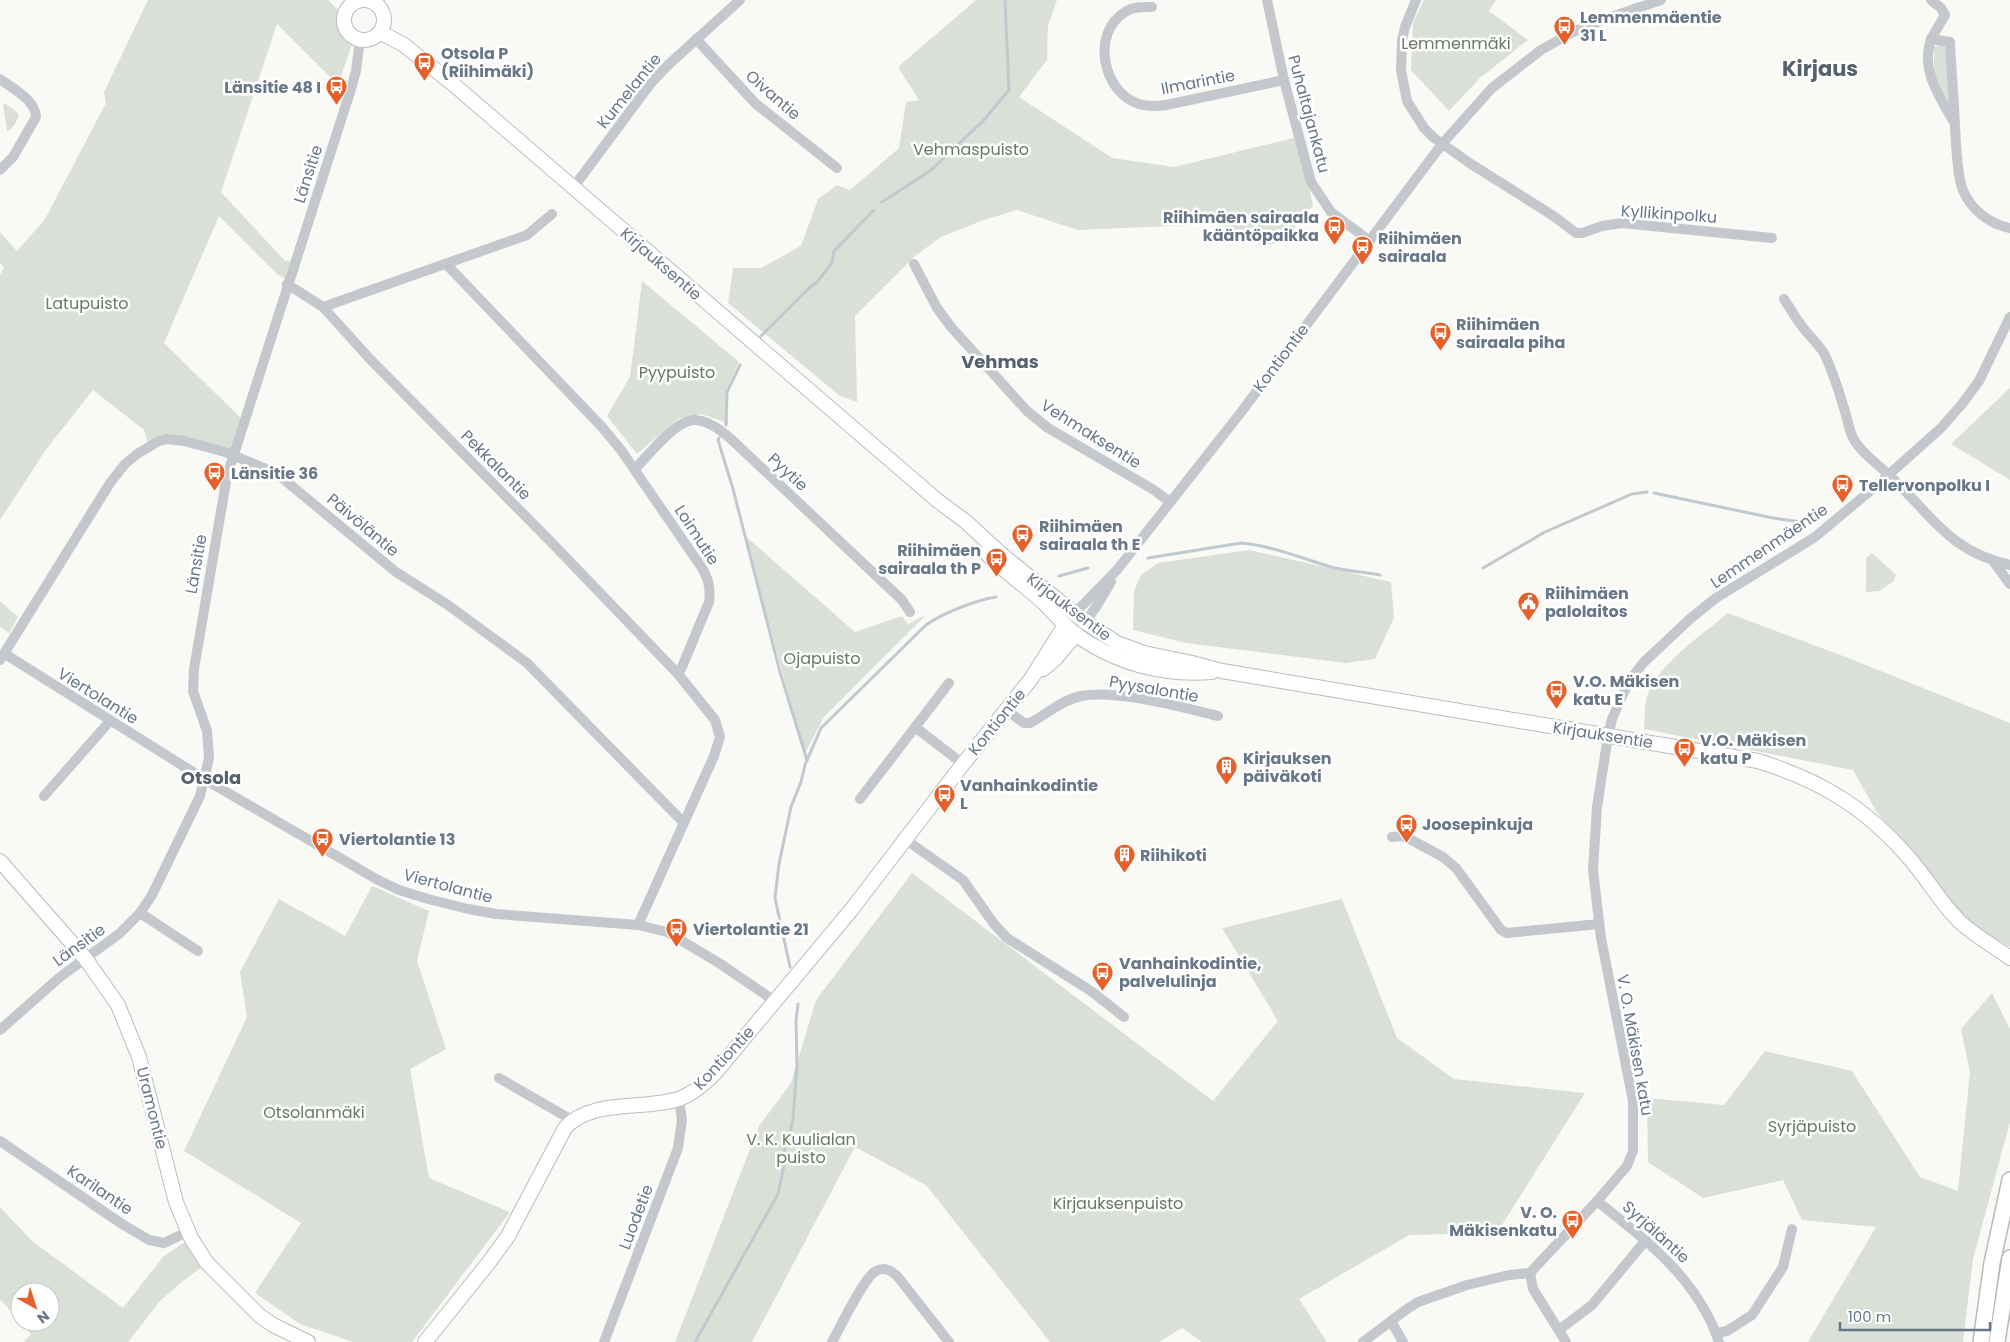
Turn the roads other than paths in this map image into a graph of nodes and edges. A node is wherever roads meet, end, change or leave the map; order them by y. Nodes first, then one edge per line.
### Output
1 (740, 0) edge
2 (1267, 0) edge
3 (1416, 0) edge
4 (1661, 0) edge
5 (1931, 0) edge
6 (348, 2) edge
7 (379, 3) edge
8 (1152, 7) dead end
9 (380, 32) junction
10 (696, 39) junction
11 (1931, 39) junction
12 (360, 40) junction
13 (0, 79) edge
14 (1284, 80) junction
15 (1955, 124) junction
16 (1442, 144) junction
17 (837, 168) dead end
18 (0, 170) edge
19 (573, 188) junction
20 (552, 214) dead end
21 (2010, 228) edge
22 (1772, 238) dead end
23 (1370, 241) junction
24 (914, 264) dead end
25 (447, 265) junction
26 (287, 284) junction
27 (1784, 299) dead end
28 (323, 307) junction
29 (2010, 317) edge
30 (233, 454) junction
31 (635, 469) junction
32 (1889, 475) junction
33 (938, 501) junction
34 (1170, 502) junction
35 (1993, 561) junction
36 (2010, 565) edge
37 (2010, 584) edge
38 (910, 612) dead end
39 (1080, 618) junction
40 (1065, 625) junction
41 (1076, 634) junction
42 (3, 657) edge
43 (1222, 671) junction
44 (678, 674) junction
45 (1032, 679) junction
46 (948, 683) dead end
47 (1006, 710) junction
48 (1218, 716) dead end
49 (110, 721) junction
50 (915, 727) junction
51 (1608, 736) junction
52 (963, 764) junction
53 (204, 779) junction
54 (44, 796) dead end
55 (860, 799) dead end
56 (683, 822) junction
57 (1392, 837) dead end
58 (906, 840) junction
59 (0, 861) edge
60 (140, 912) junction
61 (1599, 924) junction
62 (638, 925) junction
63 (198, 951) dead end
64 (2008, 956) edge
65 (85, 958) junction
66 (776, 1002) junction
67 (1124, 1017) dead end
68 (0, 1030) edge
69 (500, 1078) dead end
70 (679, 1099) junction
71 (572, 1120) junction
72 (0, 1141) edge
73 (2010, 1180) edge
74 (1597, 1201) junction
75 (1792, 1228) dead end
76 (187, 1232) junction
77 (1646, 1240) junction
78 (2010, 1258) edge
79 (1530, 1273) junction
80 (1391, 1321) junction
81 (1559, 1330) junction
82 (1718, 1338) edge
83 (308, 1342) edge
84 (425, 1342) edge
85 (604, 1342) edge
86 (832, 1342) edge
87 (949, 1342) edge
88 (1363, 1342) edge
89 (1403, 1342) edge
90 (1566, 1342) edge
91 (1981, 1342) edge
92 (1997, 1342) edge

1 - 10 street, Kumelantie
2 - 14 street, Puhaltajankatu
3 - 16 street, Kyllikinpolku
4 - 16 street
5 - 11 street
6 - 7 street
6 - 12 street
7 - 9 street
8 - 14 street, Ilmarintie
9 - 12 street
9 - 19 street, Kirjauksentie
10 - 17 street, Oivantie
10 - 19 street, Kumelantie
11 - 15 street
11 - 15 street
12 - 26 street, Länsitie
13 - 18 street
14 - 23 street, Puhaltajankatu
15 - 21 street
16 - 22 street, Kyllikinpolku
16 - 23 street, Kontiontie
19 - 33 street, Kirjauksentie
20 - 25 street
23 - 34 street, Kontiontie
24 - 34 street, Vehmaksentie
25 - 28 street
25 - 31 street, Loimutie
26 - 28 street, Pekkalantie
26 - 30 street, Länsitie
27 - 32 street
28 - 44 street, Pekkalantie
29 - 32 street, Lemmenmäentie
30 - 42 street, Päivöläntie
30 - 53 street, Länsitie
30 - 56 street, Päivöläntie
31 - 38 street, Pyytie
31 - 44 street, Loimutie
32 - 35 street
32 - 51 street, Lemmenmäentie
33 - 39 street, Kirjauksentie
33 - 40 street, Kirjauksentie
34 - 39 street, Kontiontie
35 - 36 street
35 - 37 street
39 - 40 street, Kontiontie
39 - 41 street, Kontiontie
39 - 43 street, Kirjauksentie
40 - 41 street, Kirjauksentie
40 - 45 street, Kontiontie
41 - 43 street, Kirjauksentie
41 - 45 street, Kontiontie
42 - 49 street, Viertolantie
43 - 51 street, Kirjauksentie
44 - 56 street
45 - 47 street, Kontiontie
46 - 50 street
47 - 48 street, Pyysalontie
47 - 52 street, Kontiontie
49 - 53 street, Viertolantie
49 - 54 street
50 - 52 street, Kontiontie
50 - 55 street
51 - 61 street, V. O. Mäkisen katu
51 - 64 street, Kirjauksentie
52 - 58 street, Kontiontie
53 - 60 street, Länsitie
53 - 62 street, Viertolantie
56 - 62 street
57 - 61 street
58 - 66 street, Kontiontie
58 - 67 street
59 - 65 street, Uramontie
60 - 63 street
60 - 65 street, Länsitie
61 - 74 street, V. O. Mäkisen katu
62 - 66 street, Viertolantie
65 - 68 street, Länsitie
65 - 76 street, Uramontie
66 - 70 street, Kontiontie
69 - 71 street
70 - 71 street, Kontiontie
70 - 85 street, Luodetie
71 - 84 street
72 - 76 street, Karilantie
73 - 91 main road
74 - 77 street, Syrjäläntie
74 - 79 street, V. O. Mäkisen katu
75 - 82 street
76 - 83 street, Uramontie
77 - 81 street
77 - 82 street, Syrjäläntie
78 - 92 main road
79 - 80 street
79 - 81 street
80 - 88 street
80 - 89 street
81 - 90 street
86 - 87 street

